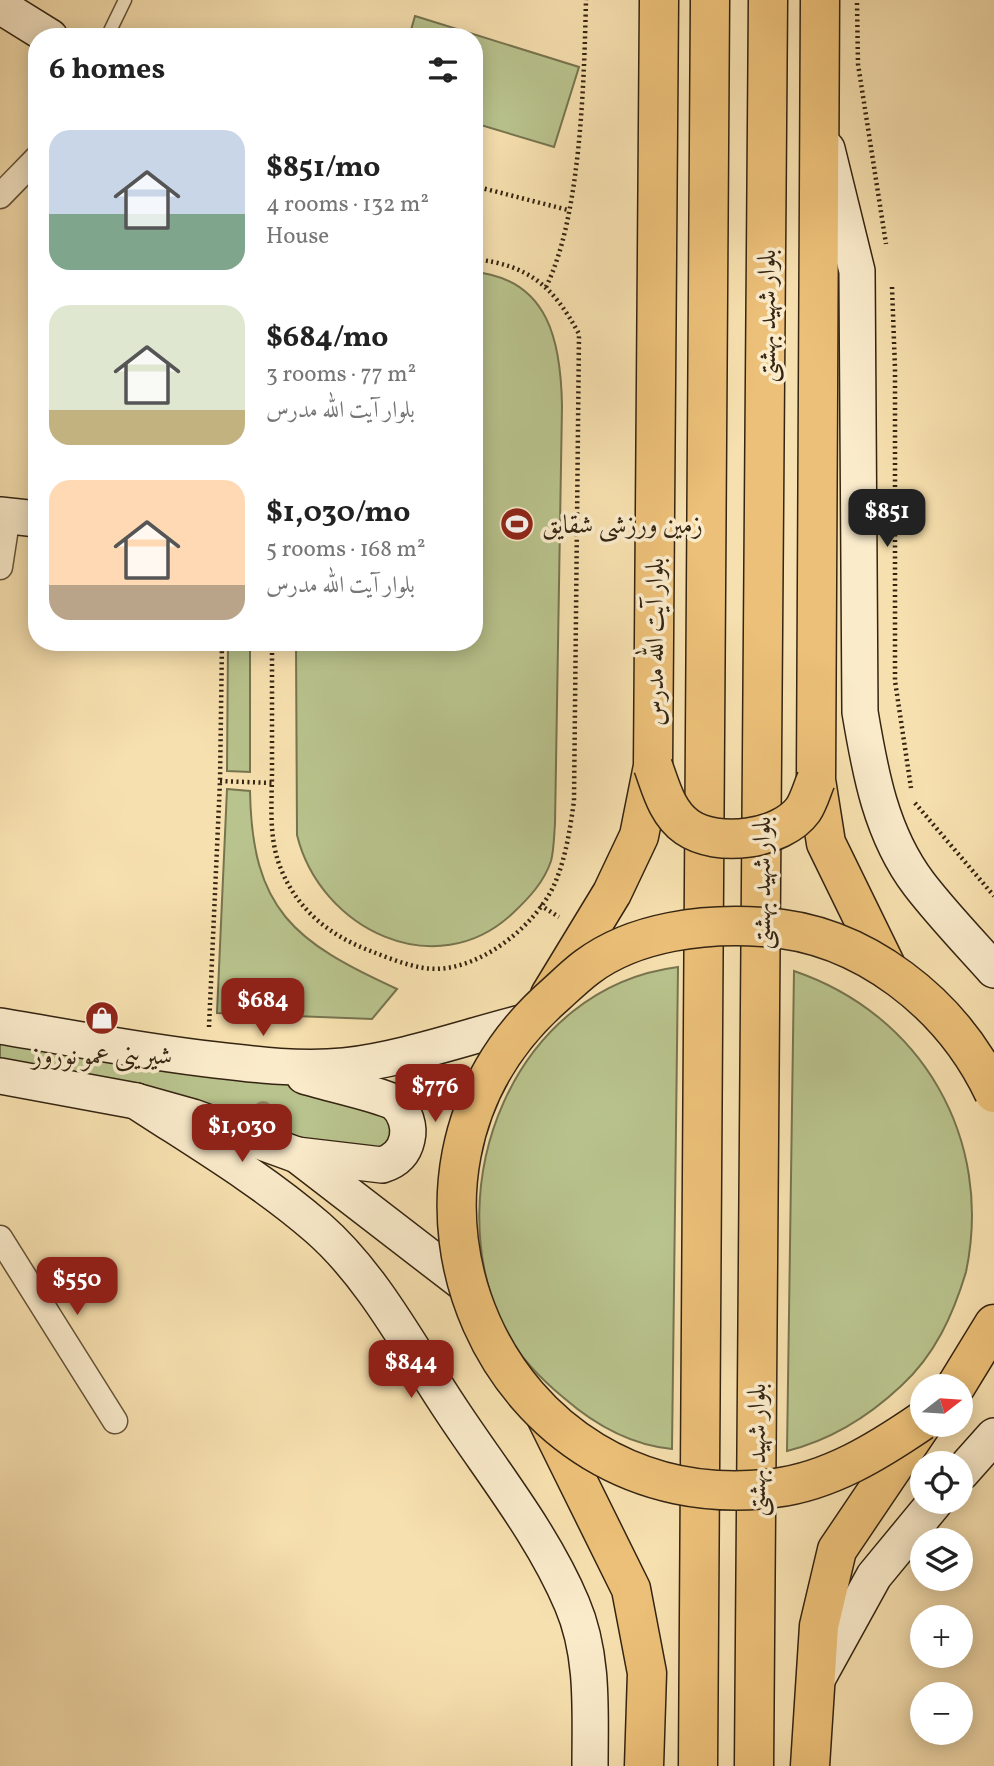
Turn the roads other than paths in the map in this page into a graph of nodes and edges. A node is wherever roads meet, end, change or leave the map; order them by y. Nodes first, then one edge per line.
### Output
1 (125, 0) edge
2 (659, 0) edge
3 (710, 0) edge
4 (768, 0) edge
5 (821, 0) edge
6 (0, 6) edge
7 (35, 28) edge
8 (111, 28) edge
9 (820, 119) junction
10 (28, 167) edge
11 (0, 196) edge
12 (11, 518) edge
13 (0, 567) edge
14 (653, 766) junction
15 (816, 780) junction
16 (888, 970) junction
17 (994, 970) edge
18 (534, 1014) junction
19 (949, 1022) junction
20 (0, 1026) edge
21 (994, 1064) edge
22 (272, 1067) junction
23 (0, 1076) edge
24 (994, 1093) edge
25 (136, 1101) junction
26 (297, 1154) junction
27 (0, 1238) edge
28 (467, 1286) junction
29 (994, 1324) edge
30 (994, 1357) edge
31 (964, 1374) edge
32 (972, 1374) edge
33 (545, 1415) junction
34 (115, 1421) dead end
35 (910, 1430) edge
36 (994, 1436) edge
37 (912, 1437) edge
38 (973, 1460) edge
39 (925, 1514) edge
40 (815, 1683) junction
41 (590, 1766) edge
42 (644, 1766) edge
43 (698, 1766) edge
44 (754, 1766) edge
45 (810, 1766) edge

1 - 8 lane
2 - 14 main road, بلوار آیت الله مدرس
3 - 43 main road
4 - 44 main road, بلوار شهید بهشتی
5 - 9 main road
6 - 7 main road
9 - 15 main road
9 - 17 main road
10 - 11 street
12 - 13 street
14 - 15 main road, bridge
14 - 18 main road, بلوار آیت الله مدرس
15 - 16 main road
16 - 18 main road, bridge
16 - 19 main road, bridge
18 - 22 main road
18 - 28 main road, bridge
19 - 21 main road
19 - 24 main road, bridge
20 - 22 main road
22 - 26 main road
23 - 25 main road
25 - 26 main road
25 - 41 main road
26 - 28 main road
27 - 34 street
28 - 33 main road, bridge
29 - 31 main road
30 - 32 main road
33 - 35 main road, bridge
33 - 42 main road
36 - 38 main road
37 - 40 main road
39 - 40 main road
40 - 45 main road

